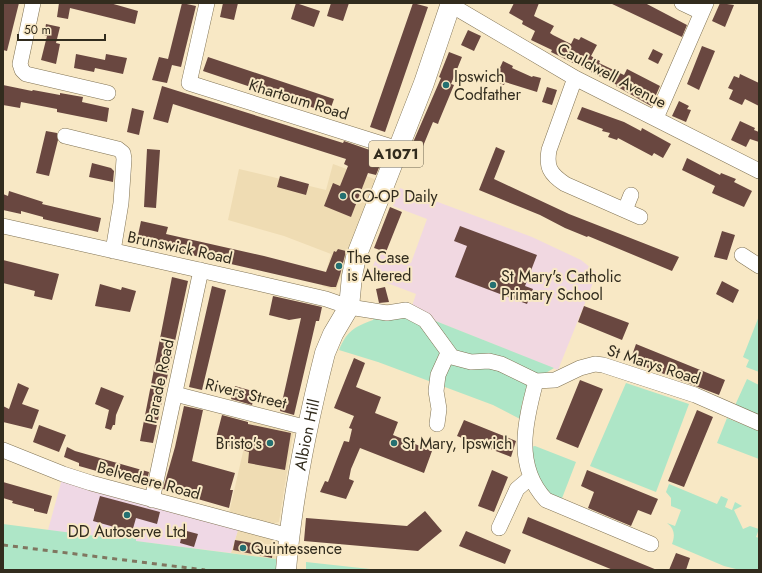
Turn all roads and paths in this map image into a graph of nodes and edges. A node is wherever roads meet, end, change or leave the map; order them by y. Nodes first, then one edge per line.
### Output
1 (33, 3) edge
2 (207, 3) edge
3 (682, 3) edge
4 (451, 4) edge
5 (704, 8) edge
6 (575, 78) junction
7 (108, 93) dead end
8 (656, 118) junction
9 (65, 136) dead end
10 (398, 149) junction
11 (759, 170) edge
12 (631, 195) dead end
13 (625, 210) junction
14 (640, 216) dead end
15 (3, 226) edge
16 (113, 251) junction
17 (742, 255) dead end
18 (759, 266) edge
19 (201, 270) junction
20 (349, 307) junction
21 (448, 353) junction
22 (536, 381) junction
23 (175, 394) junction
24 (759, 423) edge
25 (437, 424) dead end
26 (308, 428) junction
27 (3, 450) edge
28 (530, 478) junction
29 (152, 500) junction
30 (499, 528) dead end
31 (289, 536) junction
32 (650, 544) dead end
33 (286, 565) edge

1 - 7 street
2 - 10 street, Khartoum Road
3 - 5 street
4 - 6 street, Cauldwell Avenue
4 - 10 main road, A1071
5 - 8 street
6 - 8 street, Cauldwell Avenue
6 - 13 street
8 - 11 street, Cauldwell Avenue
9 - 16 street
10 - 20 main road, A1071
12 - 13 street
13 - 14 street
15 - 16 street, Brunswick Road
16 - 19 street, Brunswick Road
17 - 18 street
19 - 20 street, Brunswick Road
19 - 23 street, Parade Road
20 - 21 street
20 - 26 main road, Albion Hill / A1071
21 - 22 street, St Marys Road
21 - 25 street
22 - 24 street, St Marys Road
22 - 28 street
23 - 26 street, Rivers Street
23 - 29 street, Parade Road
26 - 31 main road, Albion Hill / A1071
27 - 29 street, Belvedere Road
28 - 30 street
28 - 32 street
29 - 31 street, Belvedere Road
31 - 33 main road, Albion Hill / A1071

